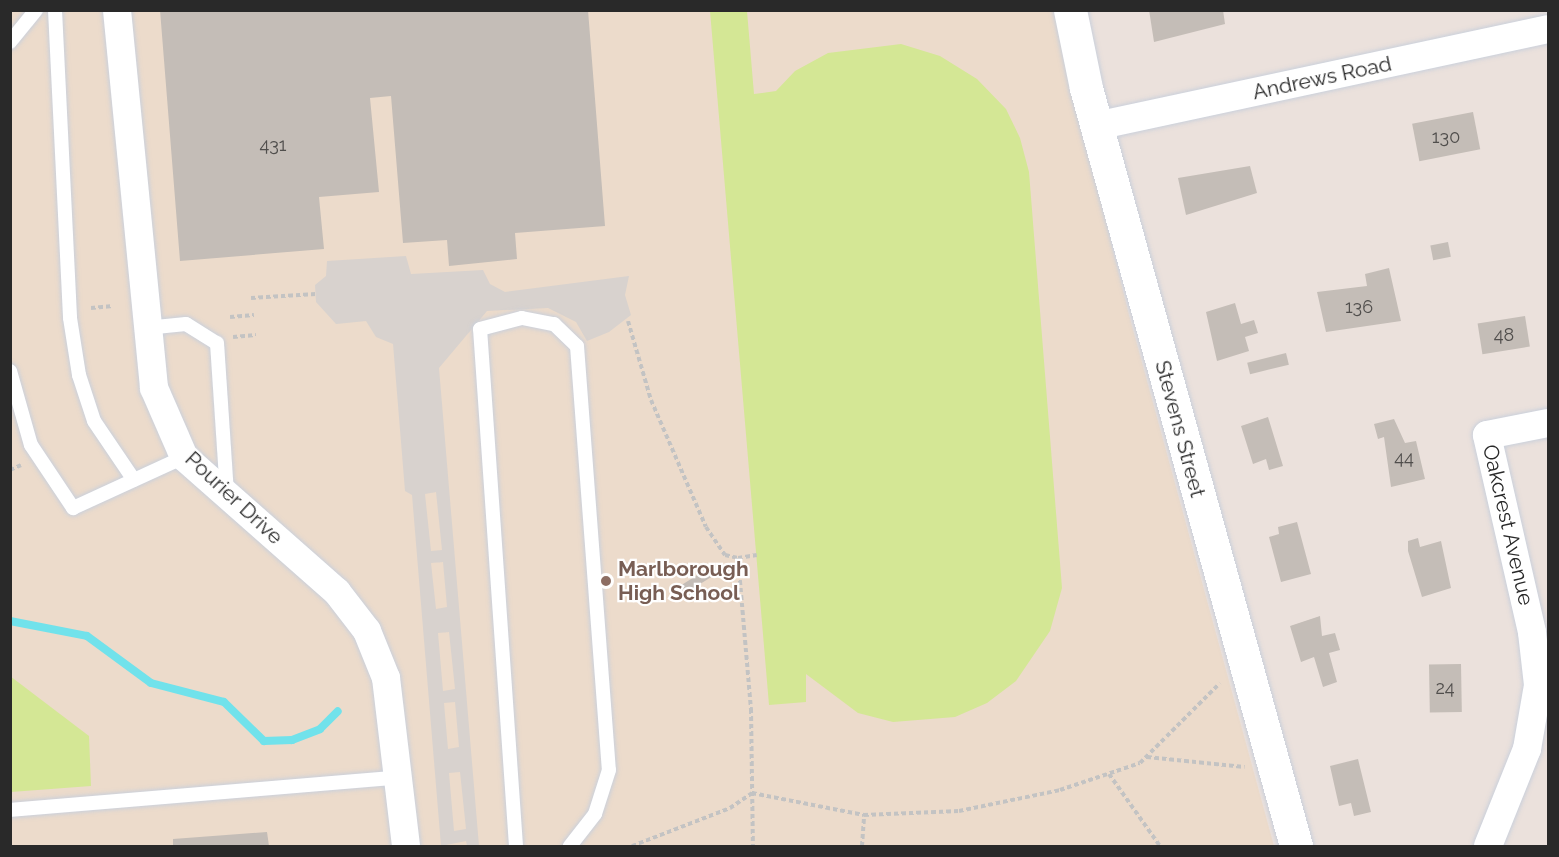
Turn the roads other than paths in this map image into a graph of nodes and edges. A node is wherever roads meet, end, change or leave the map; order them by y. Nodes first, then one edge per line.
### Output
1 (36, 10) edge
2 (55, 10) edge
3 (117, 10) edge
4 (1070, 10) edge
5 (1545, 23) edge
6 (10, 42) edge
7 (1096, 126) junction
8 (146, 328) junction
9 (10, 371) edge
10 (1548, 423) edge
11 (184, 457) junction
12 (134, 480) junction
13 (227, 498) junction
14 (400, 777) junction
15 (10, 810) edge
16 (406, 846) edge
17 (516, 846) edge
18 (570, 846) edge
19 (1296, 846) edge
20 (1488, 846) edge

1 - 6 lane
2 - 12 lane
3 - 8 street, Pourier Drive
4 - 7 street, Stevens Street
5 - 7 street, Andrews Road
7 - 19 street, Stevens Street
8 - 11 street, Pourier Drive
8 - 13 lane
9 - 12 lane
10 - 20 street, Oakcrest Avenue
11 - 12 lane
11 - 13 street, Pourier Drive
13 - 14 street, Pourier Drive
14 - 15 lane
14 - 16 street, Pourier Drive
17 - 18 lane

